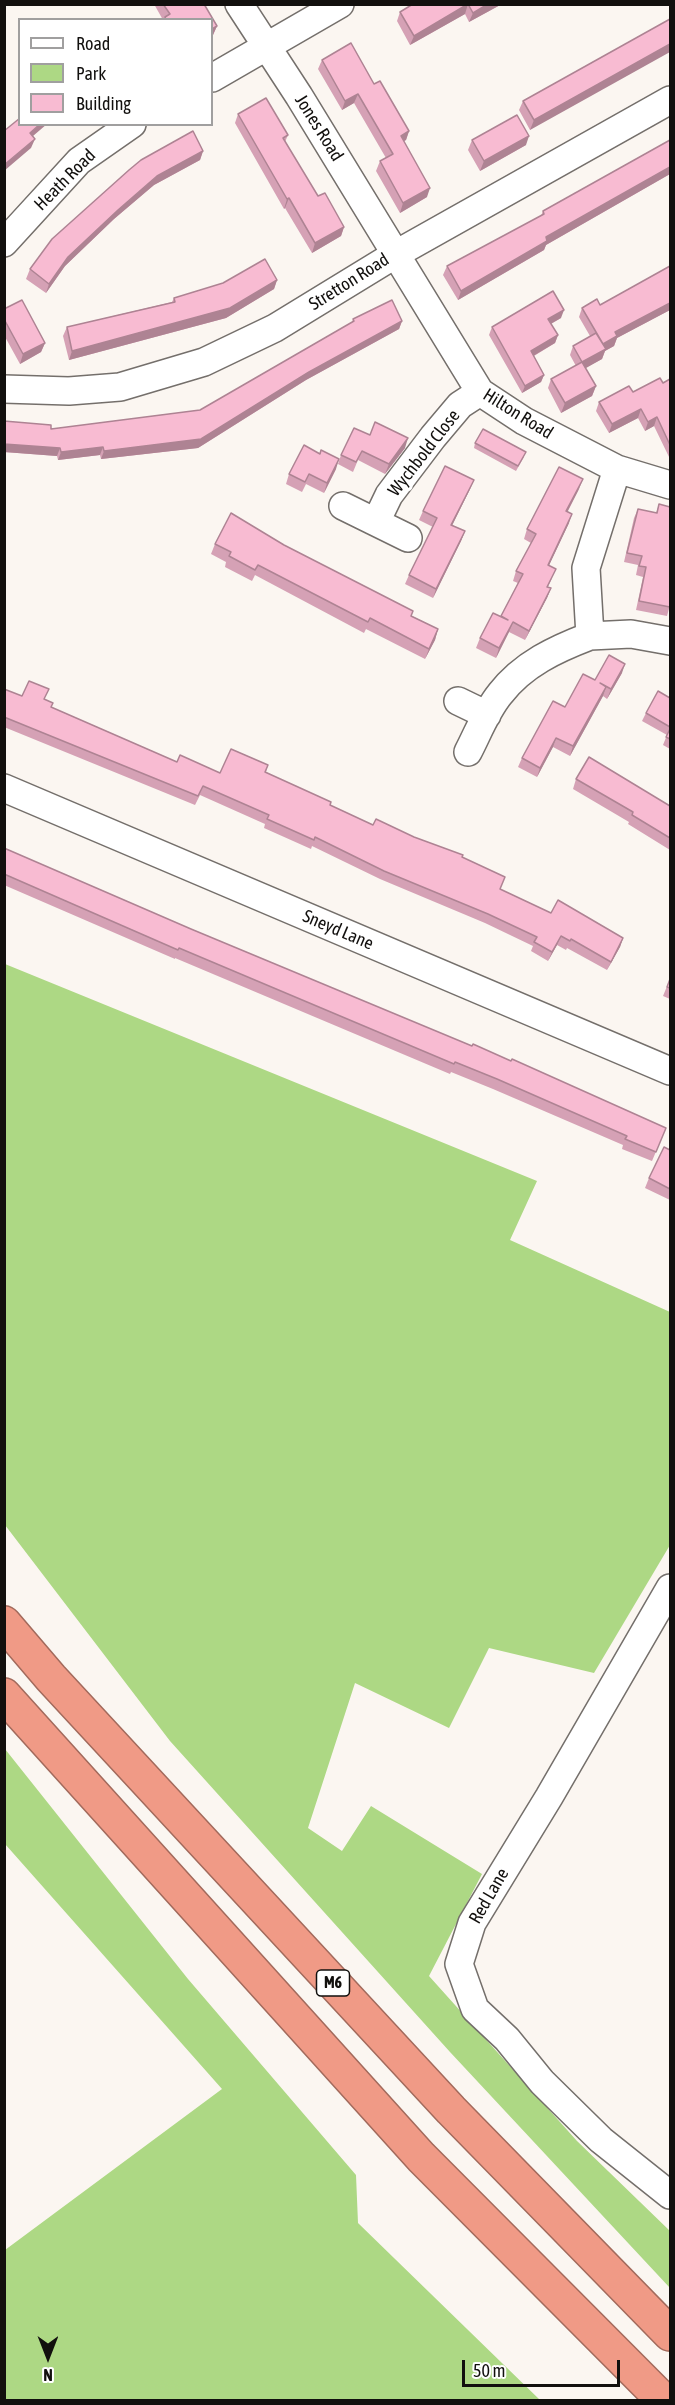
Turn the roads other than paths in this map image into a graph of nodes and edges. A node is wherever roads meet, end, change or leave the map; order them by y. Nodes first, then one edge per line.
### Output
1 (239, 4) edge
2 (340, 4) edge
3 (265, 46) junction
4 (213, 77) edge
5 (670, 100) edge
6 (129, 126) edge
7 (4, 243) edge
8 (396, 254) junction
9 (4, 389) edge
10 (480, 392) junction
11 (617, 469) junction
12 (670, 485) edge
13 (343, 506) dead end
14 (376, 522) junction
15 (408, 538) dead end
16 (590, 636) junction
17 (670, 641) edge
18 (458, 701) dead end
19 (487, 716) junction
20 (468, 752) dead end
21 (4, 789) edge
22 (670, 1071) edge
23 (670, 1588) edge
24 (4, 1623) edge
25 (4, 1695) edge
26 (670, 2195) edge
27 (670, 2334) edge
28 (663, 2400) edge

1 - 3 street, Jones Road
2 - 3 street
3 - 4 street
3 - 8 street, Jones Road
5 - 8 street, Stretton Road
6 - 7 street, Heath Road
8 - 9 street, Stretton Road
8 - 10 street, Hilton Road
10 - 11 street, Hilton Road
10 - 14 street, Wychbold Close
11 - 12 street, Hilton Road
11 - 16 street
13 - 14 street
14 - 15 street
16 - 17 street
16 - 19 street
18 - 19 street
19 - 20 street
21 - 22 street, Sneyd Lane
23 - 26 street, Red Lane
24 - 27 highway, M6
25 - 28 highway

